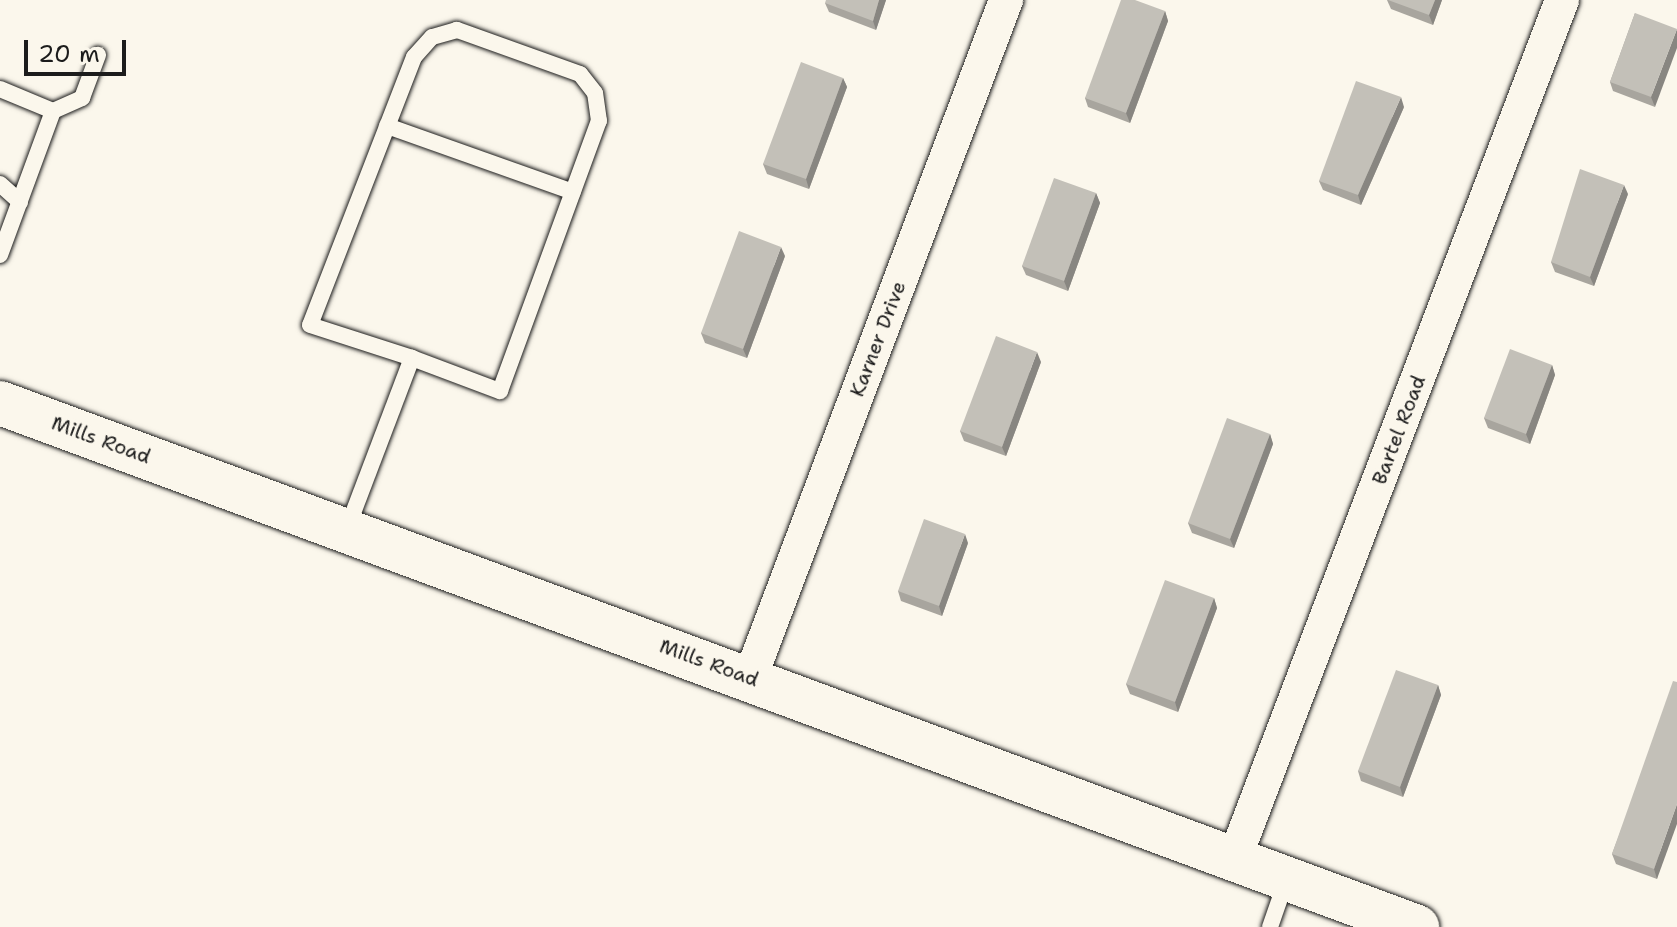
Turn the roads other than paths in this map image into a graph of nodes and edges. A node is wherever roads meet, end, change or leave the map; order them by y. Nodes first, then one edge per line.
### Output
1 (1006, 0) edge
2 (1562, 0) edge
3 (98, 55) dead end
4 (0, 89) edge
5 (53, 111) junction
6 (387, 126) junction
7 (0, 184) edge
8 (573, 192) junction
9 (20, 202) junction
10 (0, 255) edge
11 (412, 358) junction
12 (0, 403) edge
13 (346, 530) junction
14 (750, 678) junction
15 (1234, 860) junction
16 (1287, 879) junction
17 (1270, 927) edge
18 (1417, 927) edge

1 - 14 street, Karner Drive
2 - 15 street, Bartel Road
3 - 5 lane
4 - 5 lane
5 - 9 lane
6 - 8 lane
6 - 8 lane
6 - 11 lane
7 - 9 lane
8 - 11 lane
9 - 10 lane
11 - 13 lane
12 - 13 street, Mills Road
13 - 14 street, Mills Road
14 - 15 street, Mills Road
15 - 16 street, Mills Road
16 - 17 lane
16 - 18 street, Mills Road

